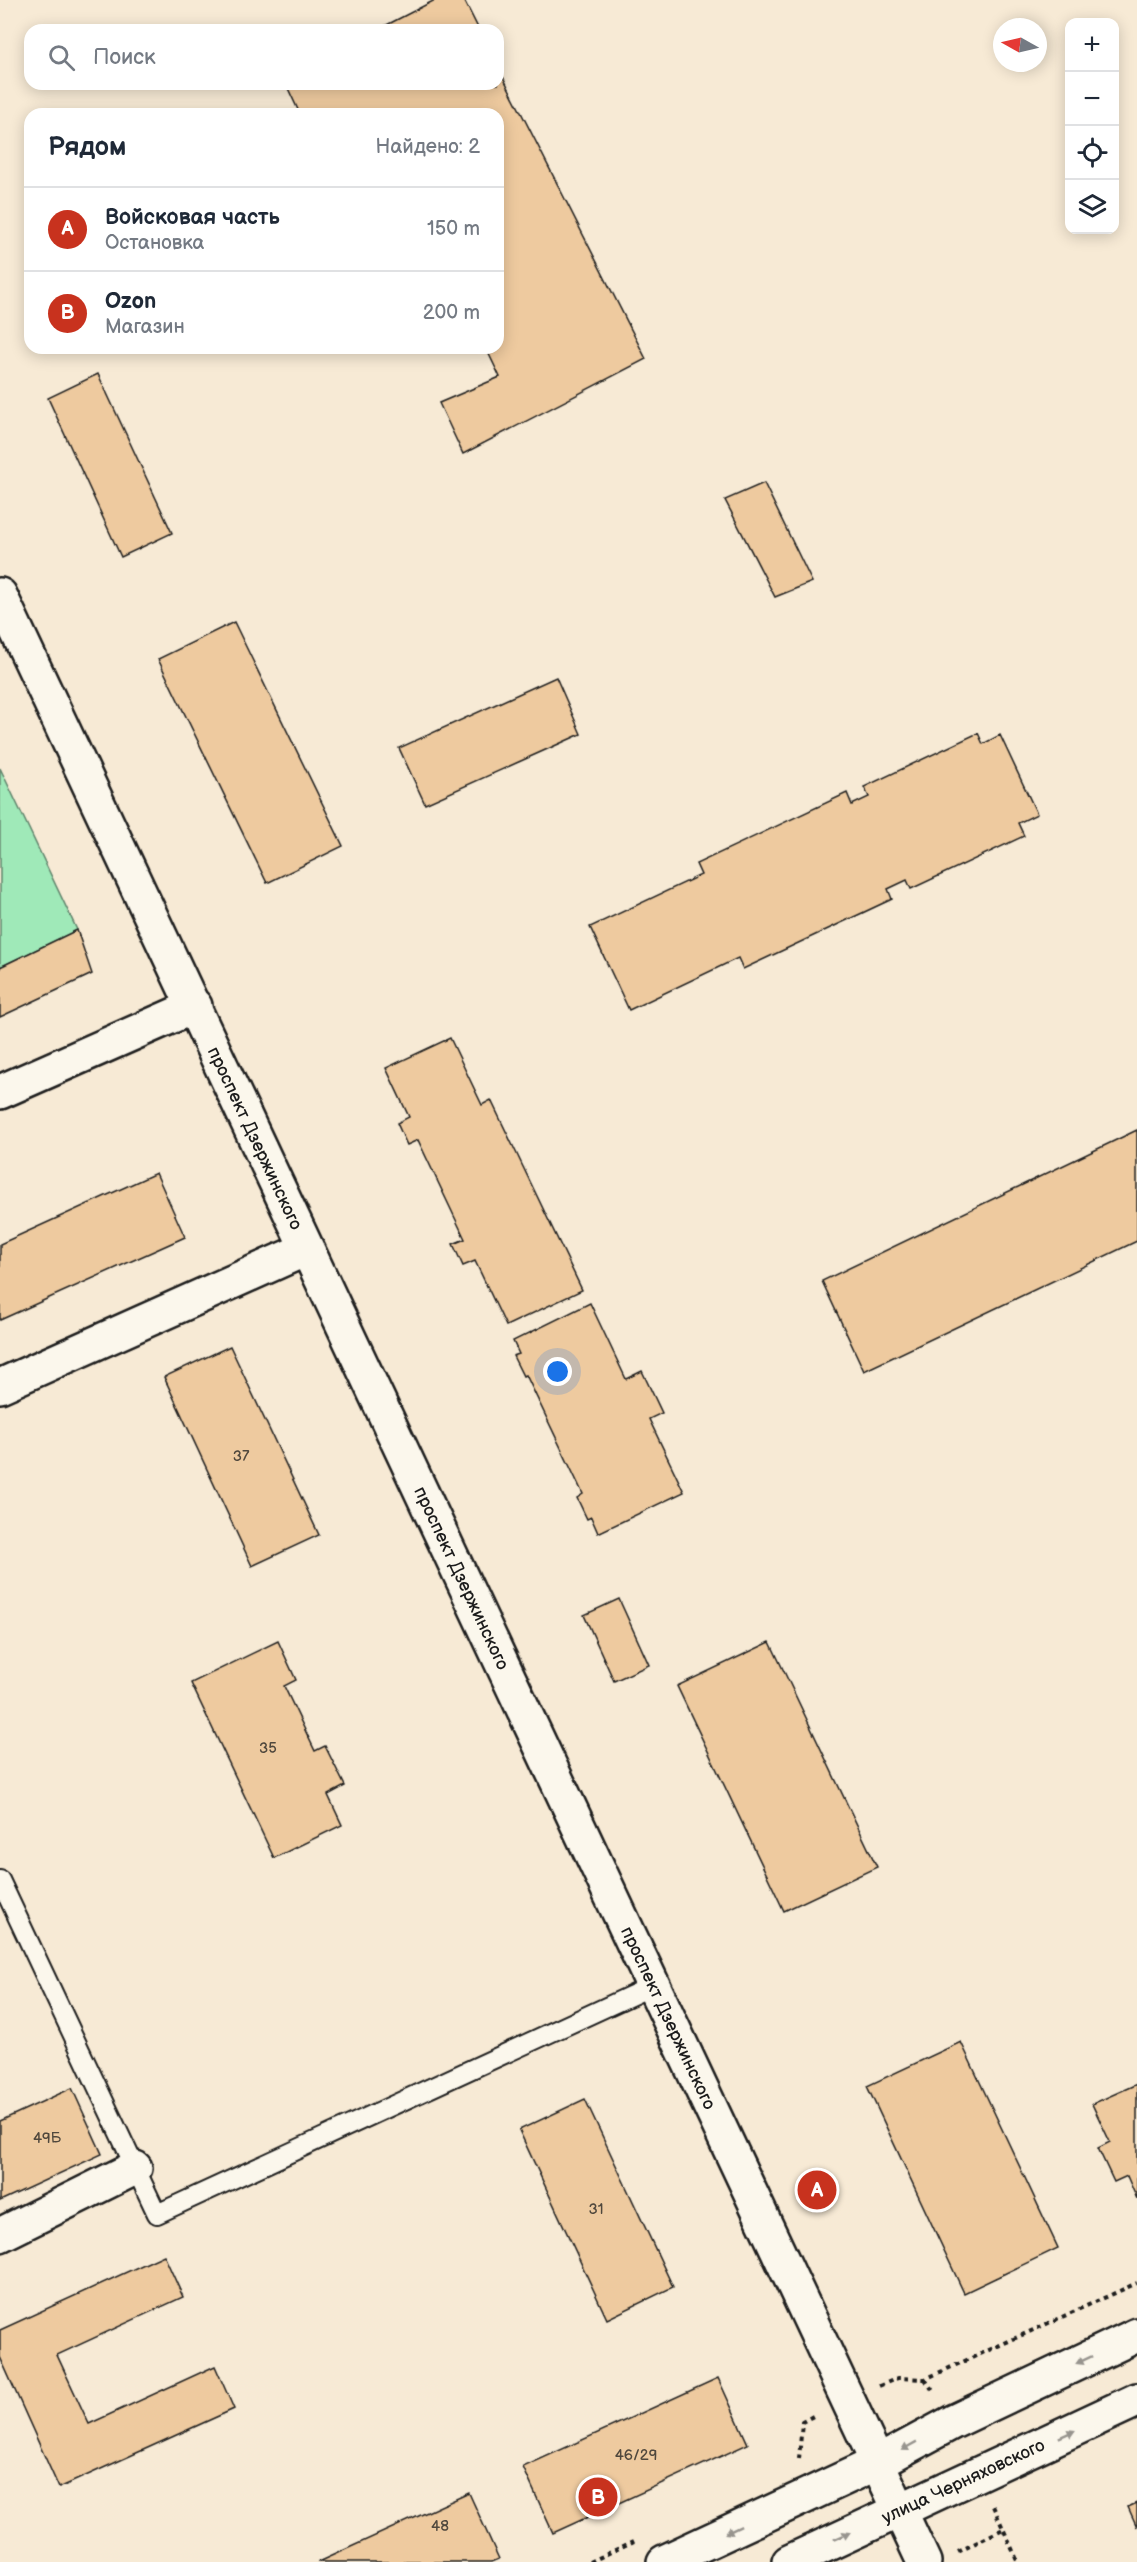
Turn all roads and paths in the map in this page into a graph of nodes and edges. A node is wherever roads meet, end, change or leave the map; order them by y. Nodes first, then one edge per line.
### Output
1 (0, 596) edge
2 (195, 1006) junction
3 (0, 1092) edge
4 (306, 1249) junction
5 (0, 1386) edge
6 (0, 1880) edge
7 (654, 1985) junction
8 (135, 2168) junction
9 (0, 2235) edge
10 (1137, 2283) edge
11 (1137, 2335) edge
12 (848, 2399) junction
13 (1137, 2400) edge
14 (799, 2461) dead end
15 (877, 2463) junction
16 (900, 2510) junction
17 (957, 2553) dead end
18 (664, 2562) edge
19 (789, 2562) edge
20 (924, 2562) edge
21 (1018, 2562) edge

1 - 2 main road, проспект Дзержинского
2 - 3 main road
2 - 4 main road, проспект Дзержинского
4 - 5 main road
4 - 7 main road, проспект Дзержинского
6 - 8 lane
7 - 8 lane
7 - 12 main road, проспект Дзержинского
8 - 9 main road
10 - 12 path
11 -> 15 main road
12 - 14 path
12 - 15 main road, проспект Дзержинского
16 -> 13 main road, улица Черняховского
15 - 16 main road, проспект Дзержинского
15 -> 18 main road
19 -> 16 main road, улица Черняховского
16 - 20 main road, проспект Дзержинского
17 - 21 path

